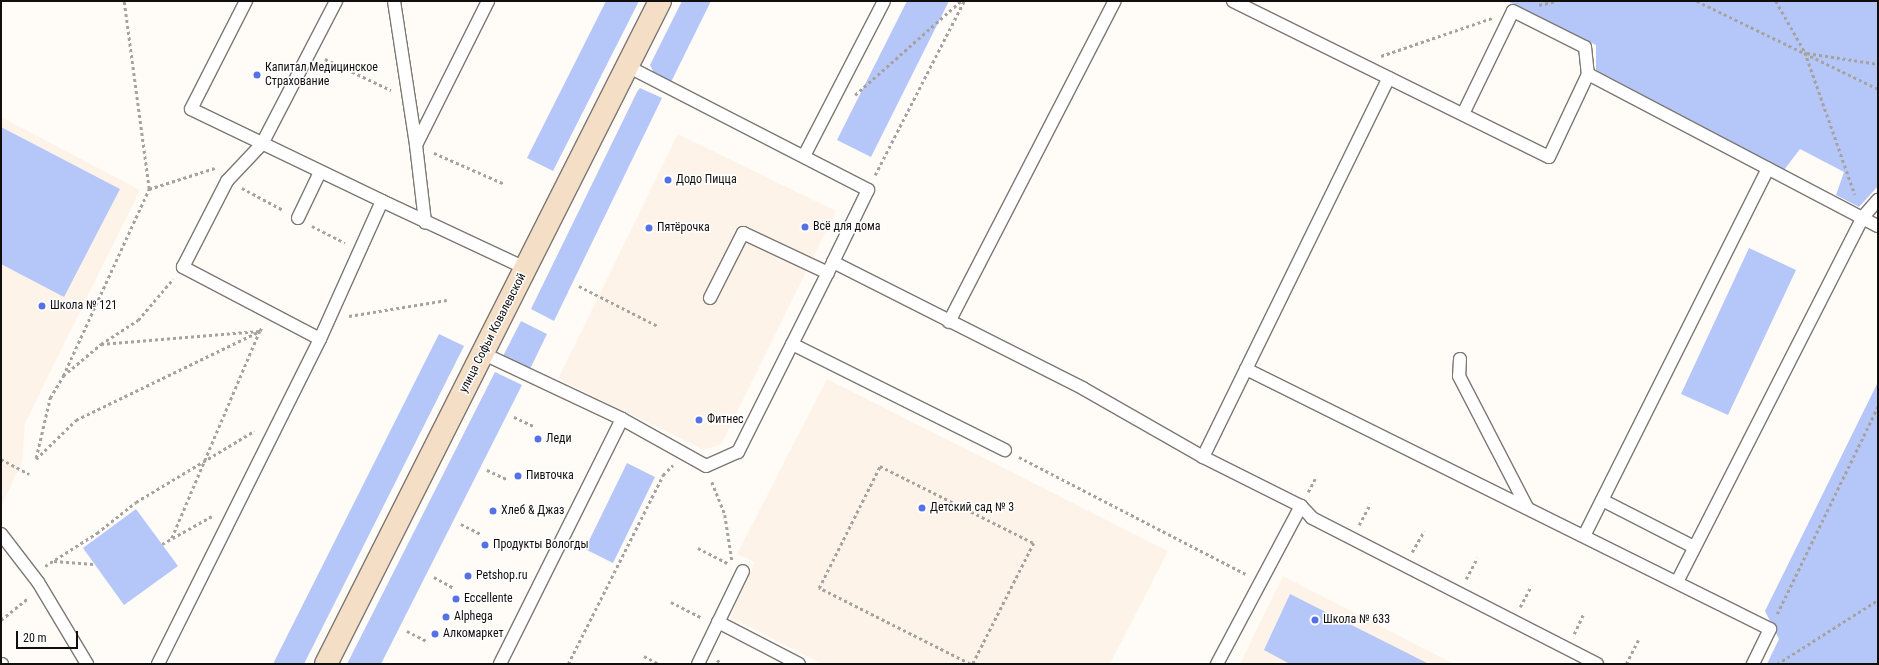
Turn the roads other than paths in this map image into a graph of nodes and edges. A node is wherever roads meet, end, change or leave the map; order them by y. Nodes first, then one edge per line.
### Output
1 (246, 1) edge
2 (336, 1) edge
3 (394, 1) edge
4 (488, 1) edge
5 (660, 1) edge
6 (884, 1) edge
7 (1115, 1) edge
8 (1233, 1) edge
9 (627, 66) junction
10 (1588, 74) junction
11 (1389, 78) junction
12 (1463, 114) junction
13 (262, 144) junction
14 (416, 145) junction
15 (804, 156) junction
16 (1768, 168) junction
17 (320, 172) junction
18 (1878, 200) edge
19 (382, 201) junction
20 (1862, 217) junction
21 (298, 218) dead end
22 (425, 222) junction
23 (1878, 226) edge
24 (525, 268) junction
25 (831, 268) junction
26 (710, 298) dead end
27 (949, 322) junction
28 (320, 339) junction
29 (792, 344) junction
30 (482, 353) junction
31 (1460, 359) dead end
32 (1246, 369) junction
33 (622, 419) junction
34 (1005, 450) road end
35 (1203, 457) junction
36 (1602, 500) junction
37 (1301, 506) junction
38 (1527, 507) junction
39 (1, 534) edge
40 (1584, 536) junction
41 (1694, 547) junction
42 (743, 571) dead end
43 (1677, 582) junction
44 (718, 624) junction
45 (87, 664) edge
46 (158, 664) edge
47 (326, 664) edge
48 (500, 664) edge
49 (698, 664) edge
50 (799, 664) edge
51 (1217, 664) edge
52 (1597, 664) edge
53 (1753, 664) edge

1 - 13 lane
2 - 13 lane
3 - 14 lane
4 - 14 lane
5 - 9 street, улица Софьи Ковалевской
6 - 15 lane
7 - 27 lane
8 - 11 lane
9 - 15 lane
9 - 24 street, улица Софьи Ковалевской
10 - 12 lane
10 - 12 lane
10 - 16 lane
11 - 12 lane
11 - 32 lane
13 - 17 lane
13 - 28 lane
14 - 22 lane
15 - 25 lane
16 - 20 lane
16 - 36 lane
17 - 19 lane
17 - 21 lane
18 - 20 lane
19 - 22 lane
19 - 28 lane
20 - 23 lane
20 - 41 lane
22 - 24 lane
24 - 30 street, улица Софьи Ковалевской
25 - 26 lane
25 - 27 lane
25 - 29 lane
27 - 35 lane
28 - 46 lane
29 - 33 lane
29 - 34 lane
30 - 33 lane
30 - 47 street, улица Софьи Ковалевской
31 - 38 lane
32 - 35 lane
32 - 38 lane
33 - 48 lane
35 - 37 lane
36 - 40 lane
36 - 41 lane
37 - 51 lane
37 - 52 lane
38 - 40 lane
39 - 45 lane
40 - 43 lane
41 - 43 lane
42 - 44 lane
43 - 53 lane
44 - 49 lane
44 - 50 lane

